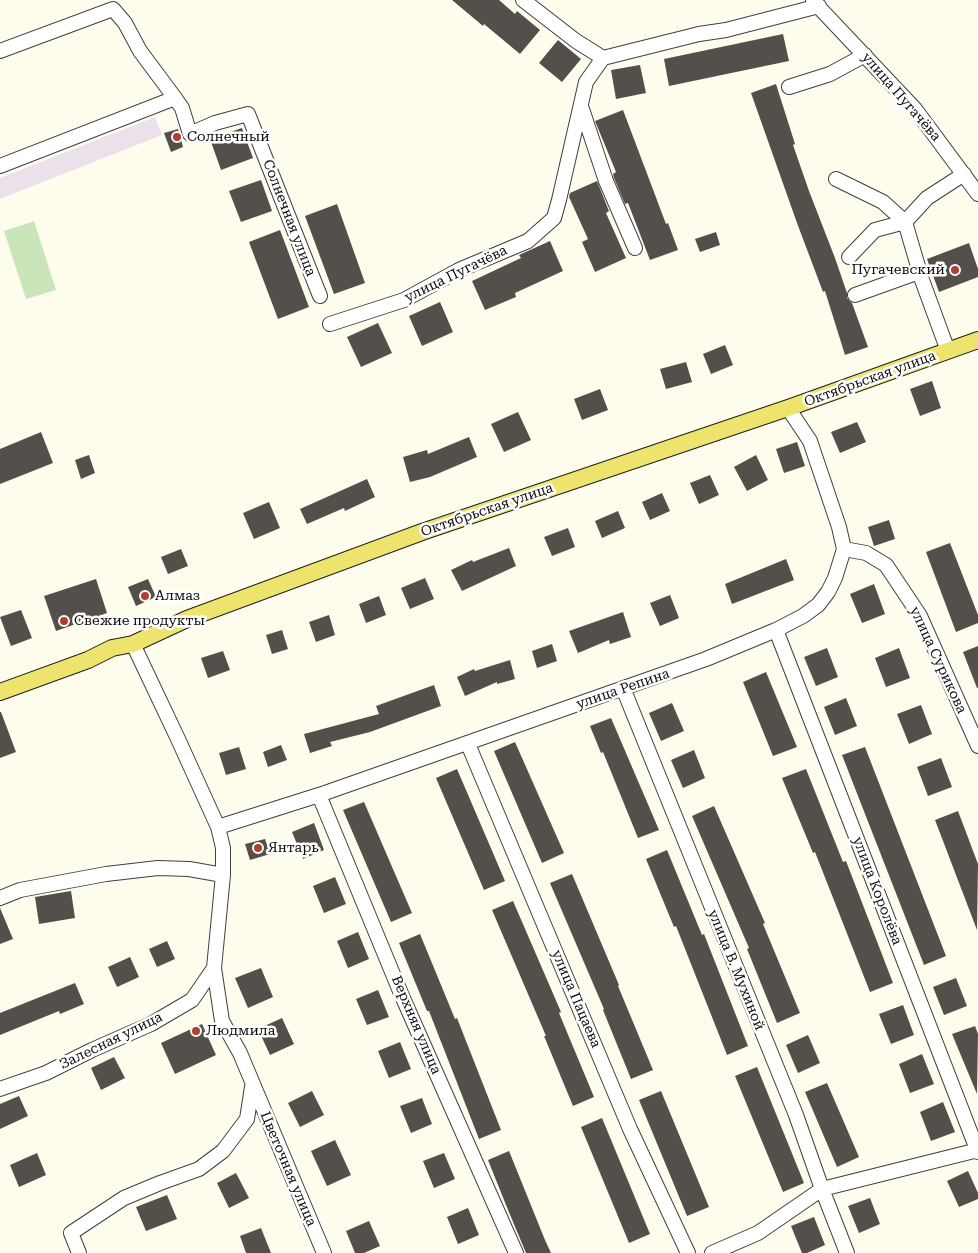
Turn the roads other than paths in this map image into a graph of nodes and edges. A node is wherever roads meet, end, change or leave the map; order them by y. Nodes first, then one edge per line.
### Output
1 (523, 0) edge
2 (815, 3) edge
3 (0, 51) edge
4 (865, 55) junction
5 (603, 58) junction
6 (789, 87) dead end
7 (175, 98) junction
8 (581, 109) junction
9 (0, 166) edge
10 (964, 174) junction
11 (836, 180) dead end
12 (978, 194) edge
13 (905, 222) junction
14 (635, 248) dead end
15 (849, 257) dead end
16 (919, 272) junction
17 (855, 295) dead end
18 (320, 296) dead end
19 (330, 324) dead end
20 (978, 340) edge
21 (948, 351) junction
22 (788, 408) junction
23 (844, 549) junction
24 (776, 630) junction
25 (133, 644) junction
26 (623, 688) junction
27 (0, 692) edge
28 (468, 744) junction
29 (978, 746) edge
30 (319, 796) junction
31 (218, 827) junction
32 (223, 875) junction
33 (0, 898) edge
34 (214, 968) junction
35 (252, 1086) junction
36 (0, 1089) edge
37 (978, 1151) edge
38 (822, 1189) junction
39 (79, 1253) edge
40 (324, 1253) edge
41 (516, 1253) edge
42 (688, 1253) edge
43 (712, 1253) edge
44 (848, 1253) edge

1 - 5 street
2 - 4 street, улица Пугачёва
2 - 5 street, улица Пугачёва
3 - 7 street
4 - 6 street
4 - 10 street, улица Пугачёва
5 - 8 street, улица Пугачёва
7 - 9 street
7 - 18 street, Солнечная улица
8 - 14 street, улица Пугачёва
8 - 19 street, улица Пугачёва
10 - 12 street, улица Пугачёва
10 - 13 street
11 - 13 street
13 - 15 street
13 - 16 street
16 - 17 street
16 - 21 street
20 - 21 main road, Октябрьская улица
21 - 22 main road, Октябрьская улица
22 - 23 street
22 - 25 main road, Октябрьская улица
23 - 24 street, улица Репина
23 - 29 street, улица Сурикова
24 - 26 street, улица Репина
24 - 37 street, улица Королёва
25 - 27 main road, Октябрьская улица
25 - 31 street, Залесная улица
26 - 28 street, улица Репина
26 - 38 street, улица В. Мухиной
28 - 30 street, улица Репина
28 - 42 street, улица Пацаева
30 - 31 street, улица Репина
30 - 41 street, Верхняя улица
31 - 32 street, Залесная улица
32 - 33 street
32 - 34 street, Залесная улица
34 - 35 street, Цветочная улица
34 - 36 street, Залесная улица
35 - 39 street
35 - 40 street, Цветочная улица
37 - 38 street
38 - 43 street
38 - 44 street, улица В. Мухиной

